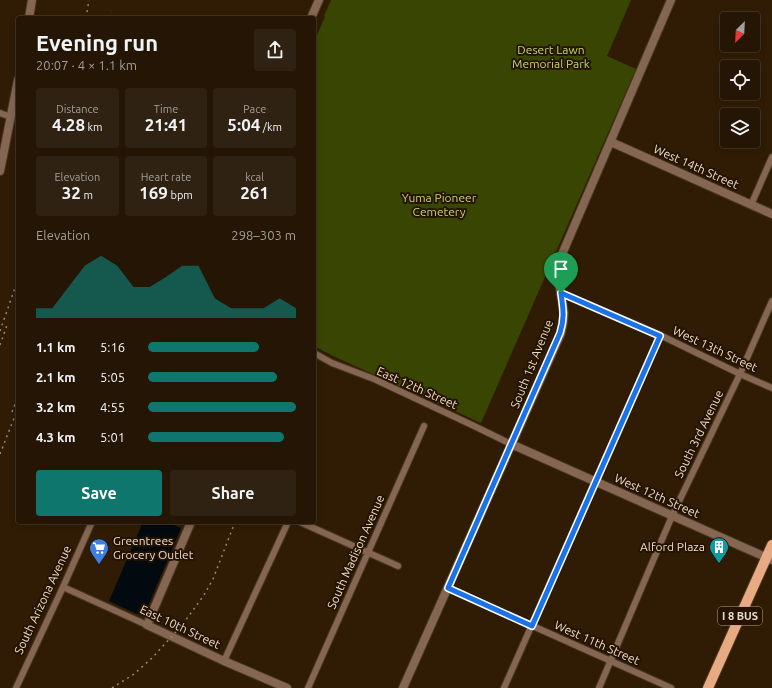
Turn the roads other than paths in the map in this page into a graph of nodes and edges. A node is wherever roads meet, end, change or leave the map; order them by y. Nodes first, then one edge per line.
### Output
1 (32, 0) edge
2 (319, 0) edge
3 (671, 0) edge
4 (29, 16) edge
5 (312, 16) edge
6 (16, 91) edge
7 (0, 113) edge
8 (11, 117) junction
9 (611, 142) junction
10 (772, 157) edge
11 (0, 171) edge
12 (751, 205) junction
13 (772, 214) edge
14 (561, 293) junction
15 (772, 301) edge
16 (660, 336) junction
17 (316, 354) edge
18 (740, 374) junction
19 (772, 388) edge
20 (424, 426) dead end
21 (511, 444) junction
22 (595, 481) junction
23 (672, 516) junction
24 (91, 524) edge
25 (190, 524) edge
26 (287, 524) edge
27 (304, 524) edge
28 (772, 544) edge
29 (367, 553) junction
30 (769, 559) edge
31 (398, 566) dead end
32 (63, 587) junction
33 (448, 588) junction
34 (147, 625) junction
35 (532, 626) junction
36 (224, 661) junction
37 (611, 661) junction
38 (16, 688) edge
39 (287, 688) edge
40 (308, 688) edge
41 (403, 688) edge
42 (504, 688) edge
43 (599, 688) edge
44 (671, 688) edge
45 (708, 688) edge

1 - 4 street
2 - 5 street
3 - 9 street, South 1st Avenue
6 - 8 street
7 - 8 street
8 - 11 street
9 - 12 street, West 14th Street
9 - 14 street, South 1st Avenue
10 - 12 street
12 - 13 street, West 14th Street
14 - 16 street, West 13th Street
14 - 21 street, South 1st Avenue
15 - 18 street, South 3rd Avenue
16 - 18 street, West 13th Street
16 - 22 street
17 - 21 street, East 12th Street
18 - 19 street, West 13th Street
18 - 23 street, South 3rd Avenue
20 - 29 street, South Madison Avenue
21 - 22 street, West 12th Street
21 - 33 street, South 1st Avenue
22 - 23 street, West 12th Street
22 - 35 street
23 - 30 street, West 12th Street
23 - 37 street, South 3rd Avenue
24 - 32 street, South Arizona Avenue
25 - 34 street
26 - 36 street
27 - 29 street
28 - 30 main road, I 8 BUS
29 - 31 street
29 - 40 street, South Madison Avenue
30 - 45 main road, I 8 BUS
32 - 34 street, East 10th Street
32 - 38 street, South Arizona Avenue
33 - 35 street, West 11th Street
33 - 41 street, South 1st Avenue
34 - 36 street, East 10th Street
35 - 37 street, West 11th Street
35 - 42 street
36 - 39 street, East 10th Street
37 - 43 street, South 3rd Avenue
37 - 44 street, West 11th Street

